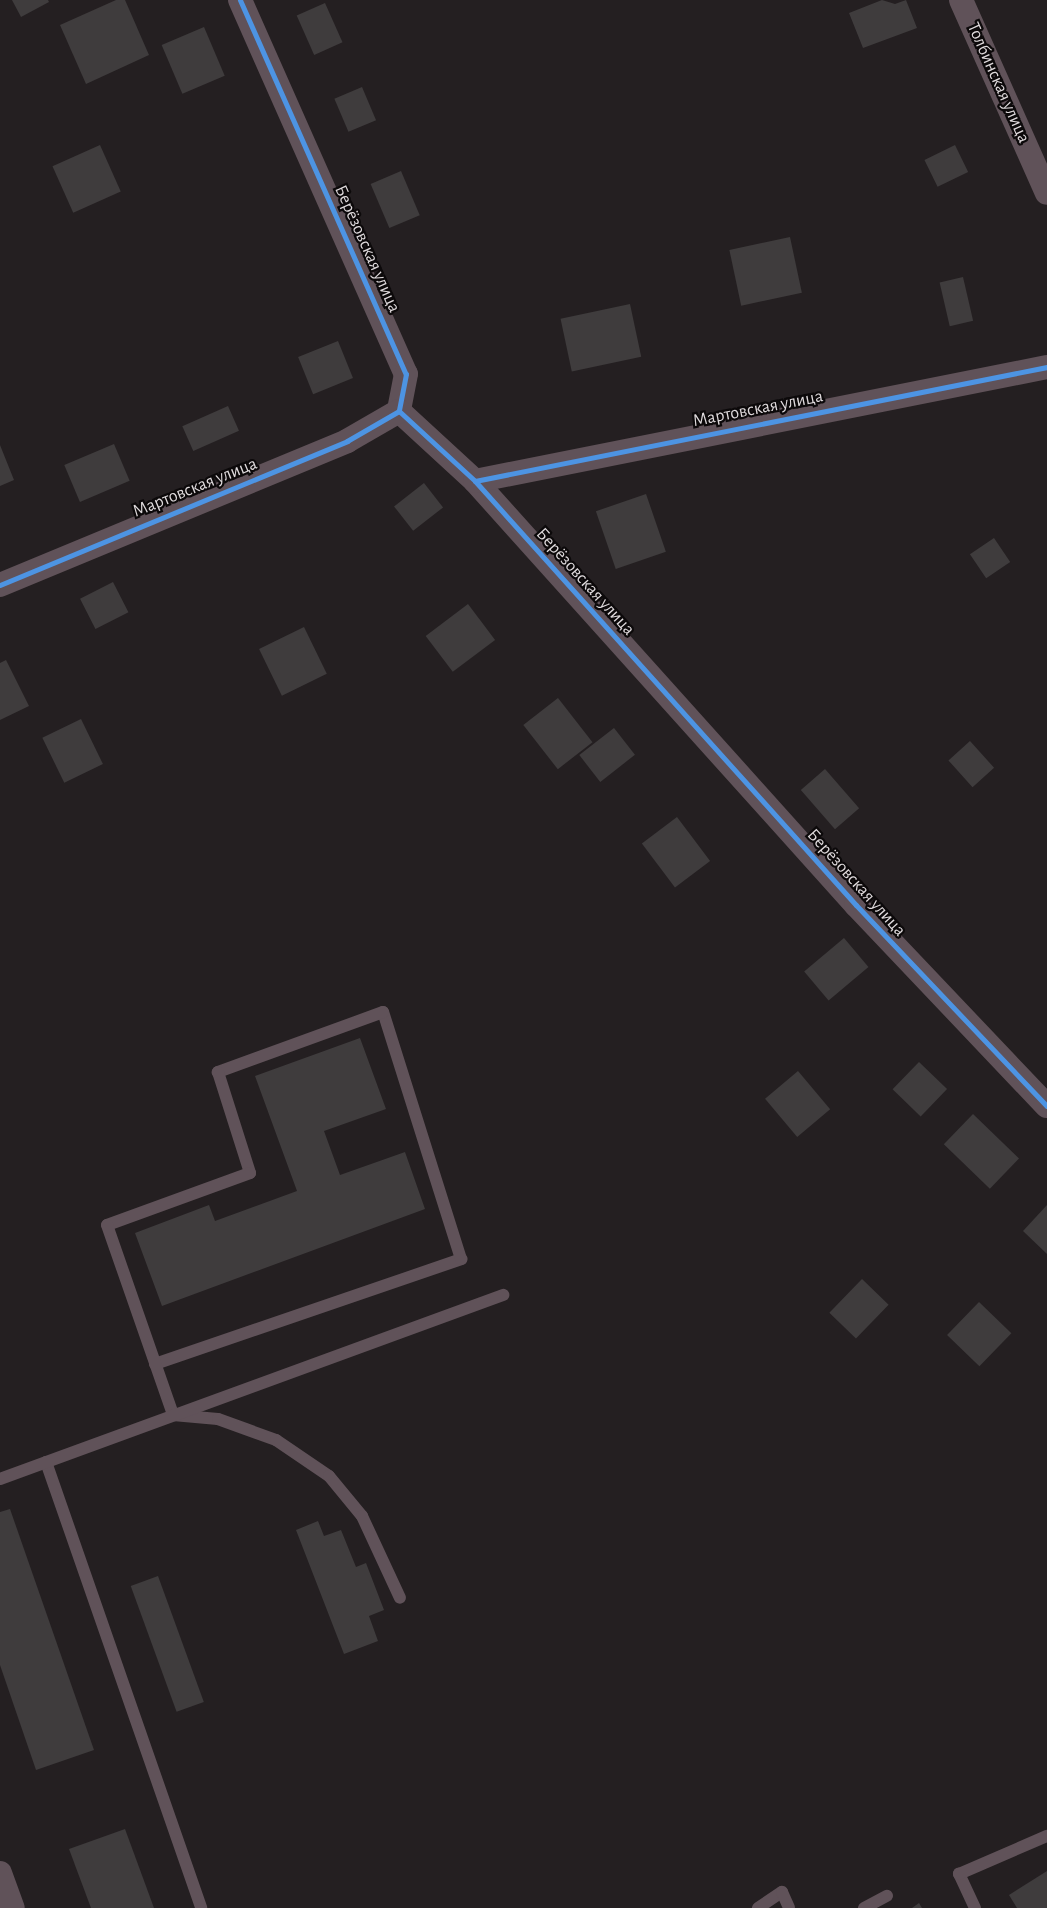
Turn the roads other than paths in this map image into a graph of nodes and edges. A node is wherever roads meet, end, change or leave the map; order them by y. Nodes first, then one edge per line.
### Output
1 (240, 0) edge
2 (962, 0) edge
3 (1047, 194) edge
4 (1047, 367) edge
5 (398, 410) junction
6 (475, 481) junction
7 (0, 585) edge
8 (1047, 1106) edge
9 (503, 1294) dead end
10 (155, 1364) junction
11 (173, 1415) junction
12 (46, 1462) junction
13 (0, 1478) edge
14 (400, 1598) dead end
15 (1047, 1836) edge
16 (0, 1873) edge
17 (887, 1896) dead end
18 (13, 1908) edge
19 (201, 1908) edge
20 (758, 1908) edge
21 (789, 1908) edge
22 (864, 1908) edge
23 (975, 1908) edge

1 - 5 street, Берёзовская улица
2 - 3 street, Толбинская улица
4 - 6 street, Мартовская улица
5 - 6 street, Берёзовская улица
5 - 7 street, Мартовская улица
6 - 8 street, Берёзовская улица
9 - 11 lane
10 - 10 lane
10 - 11 lane
11 - 12 lane
11 - 14 lane
12 - 13 lane
12 - 19 lane
15 - 23 lane
16 - 18 street
17 - 22 lane
20 - 21 lane

